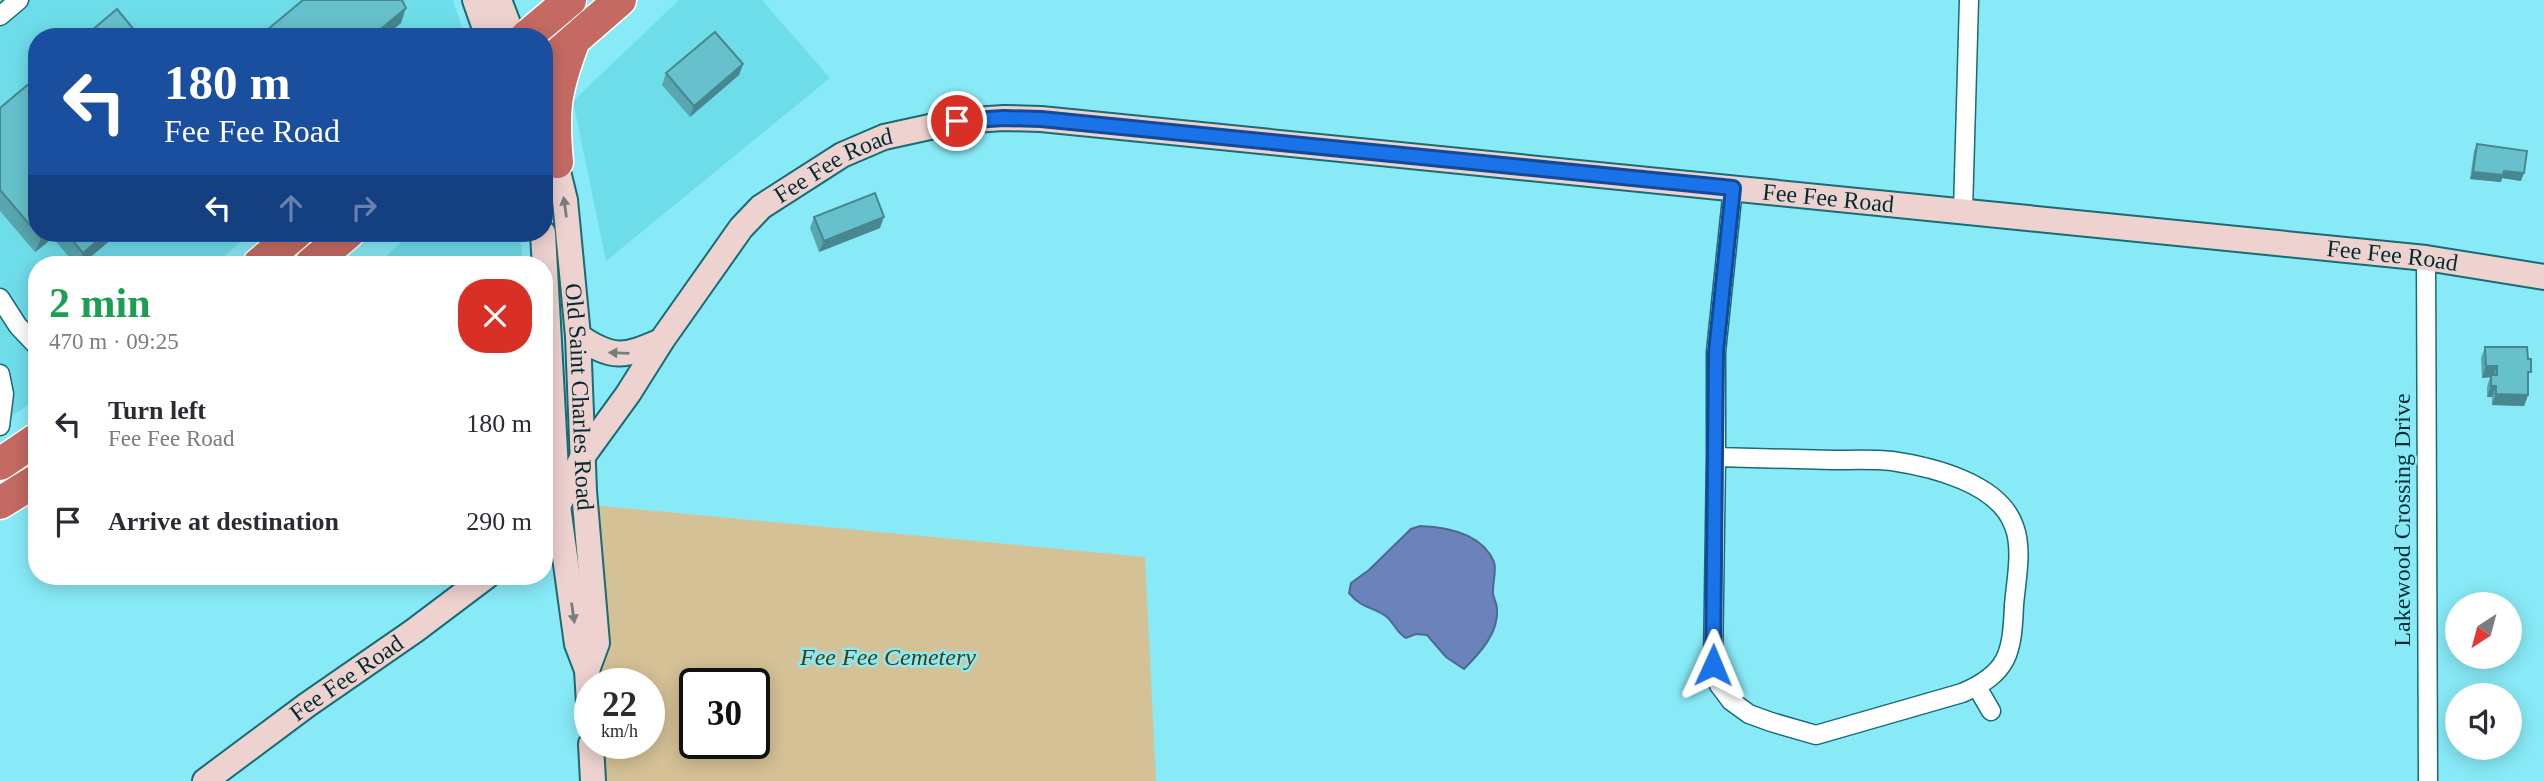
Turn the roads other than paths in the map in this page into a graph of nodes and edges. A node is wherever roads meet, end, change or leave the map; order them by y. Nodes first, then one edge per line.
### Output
1 (19, 0) edge
2 (475, 0) edge
3 (499, 0) edge
4 (570, 0) edge
5 (620, 0) edge
6 (1969, 0) edge
7 (0, 16) edge
8 (485, 28) edge
9 (510, 28) edge
10 (537, 28) edge
11 (574, 40) junction
12 (553, 58) edge
13 (553, 151) edge
14 (557, 162) junction
15 (1733, 188) junction
16 (1963, 211) junction
17 (286, 242) edge
18 (337, 242) edge
19 (269, 256) edge
20 (321, 256) edge
21 (2426, 258) junction
22 (2544, 277) edge
23 (0, 298) edge
24 (553, 301) edge
25 (574, 301) junction
26 (578, 336) junction
27 (28, 337) edge
28 (662, 340) junction
29 (0, 374) edge
30 (0, 426) edge
31 (28, 445) edge
32 (583, 456) junction
33 (1716, 457) junction
34 (0, 464) edge
35 (28, 486) edge
36 (0, 503) edge
37 (553, 509) edge
38 (553, 537) edge
39 (556, 572) edge
40 (475, 585) edge
41 (586, 668) edge
42 (588, 668) edge
43 (1977, 687) junction
44 (1991, 711) dead end
45 (592, 759) edge
46 (205, 781) edge
47 (593, 781) edge
48 (2428, 781) edge

1 - 7 street
2 - 8 street
3 - 9 street
4 - 10 highway
5 - 11 highway
6 - 16 street
11 - 12 highway
11 - 14 highway
13 - 14 street, Old Saint Charles Road
25 -> 14 street, Old Saint Charles Road
15 - 16 street, Fee Fee Road
15 - 28 street, Fee Fee Road
15 - 33 street
16 - 21 street, Fee Fee Road
17 - 19 highway
18 - 20 highway
21 - 22 street, Fee Fee Road
21 - 48 street, Lakewood Crossing Drive
23 - 27 street
24 - 25 street
25 - 26 street, Old Saint Charles Road
28 -> 26 street
26 - 32 street, Old Saint Charles Road
28 - 32 street, Fee Fee Road
29 - 30 street
31 - 34 highway
32 - 37 street, Fee Fee Road
32 - 42 street, Old Saint Charles Road
33 - 43 street
33 - 43 street
35 - 36 highway
38 - 39 street, Old Saint Charles Road
39 -> 41 street, Old Saint Charles Road
40 - 46 street, Fee Fee Road
43 - 44 street
45 - 47 street

